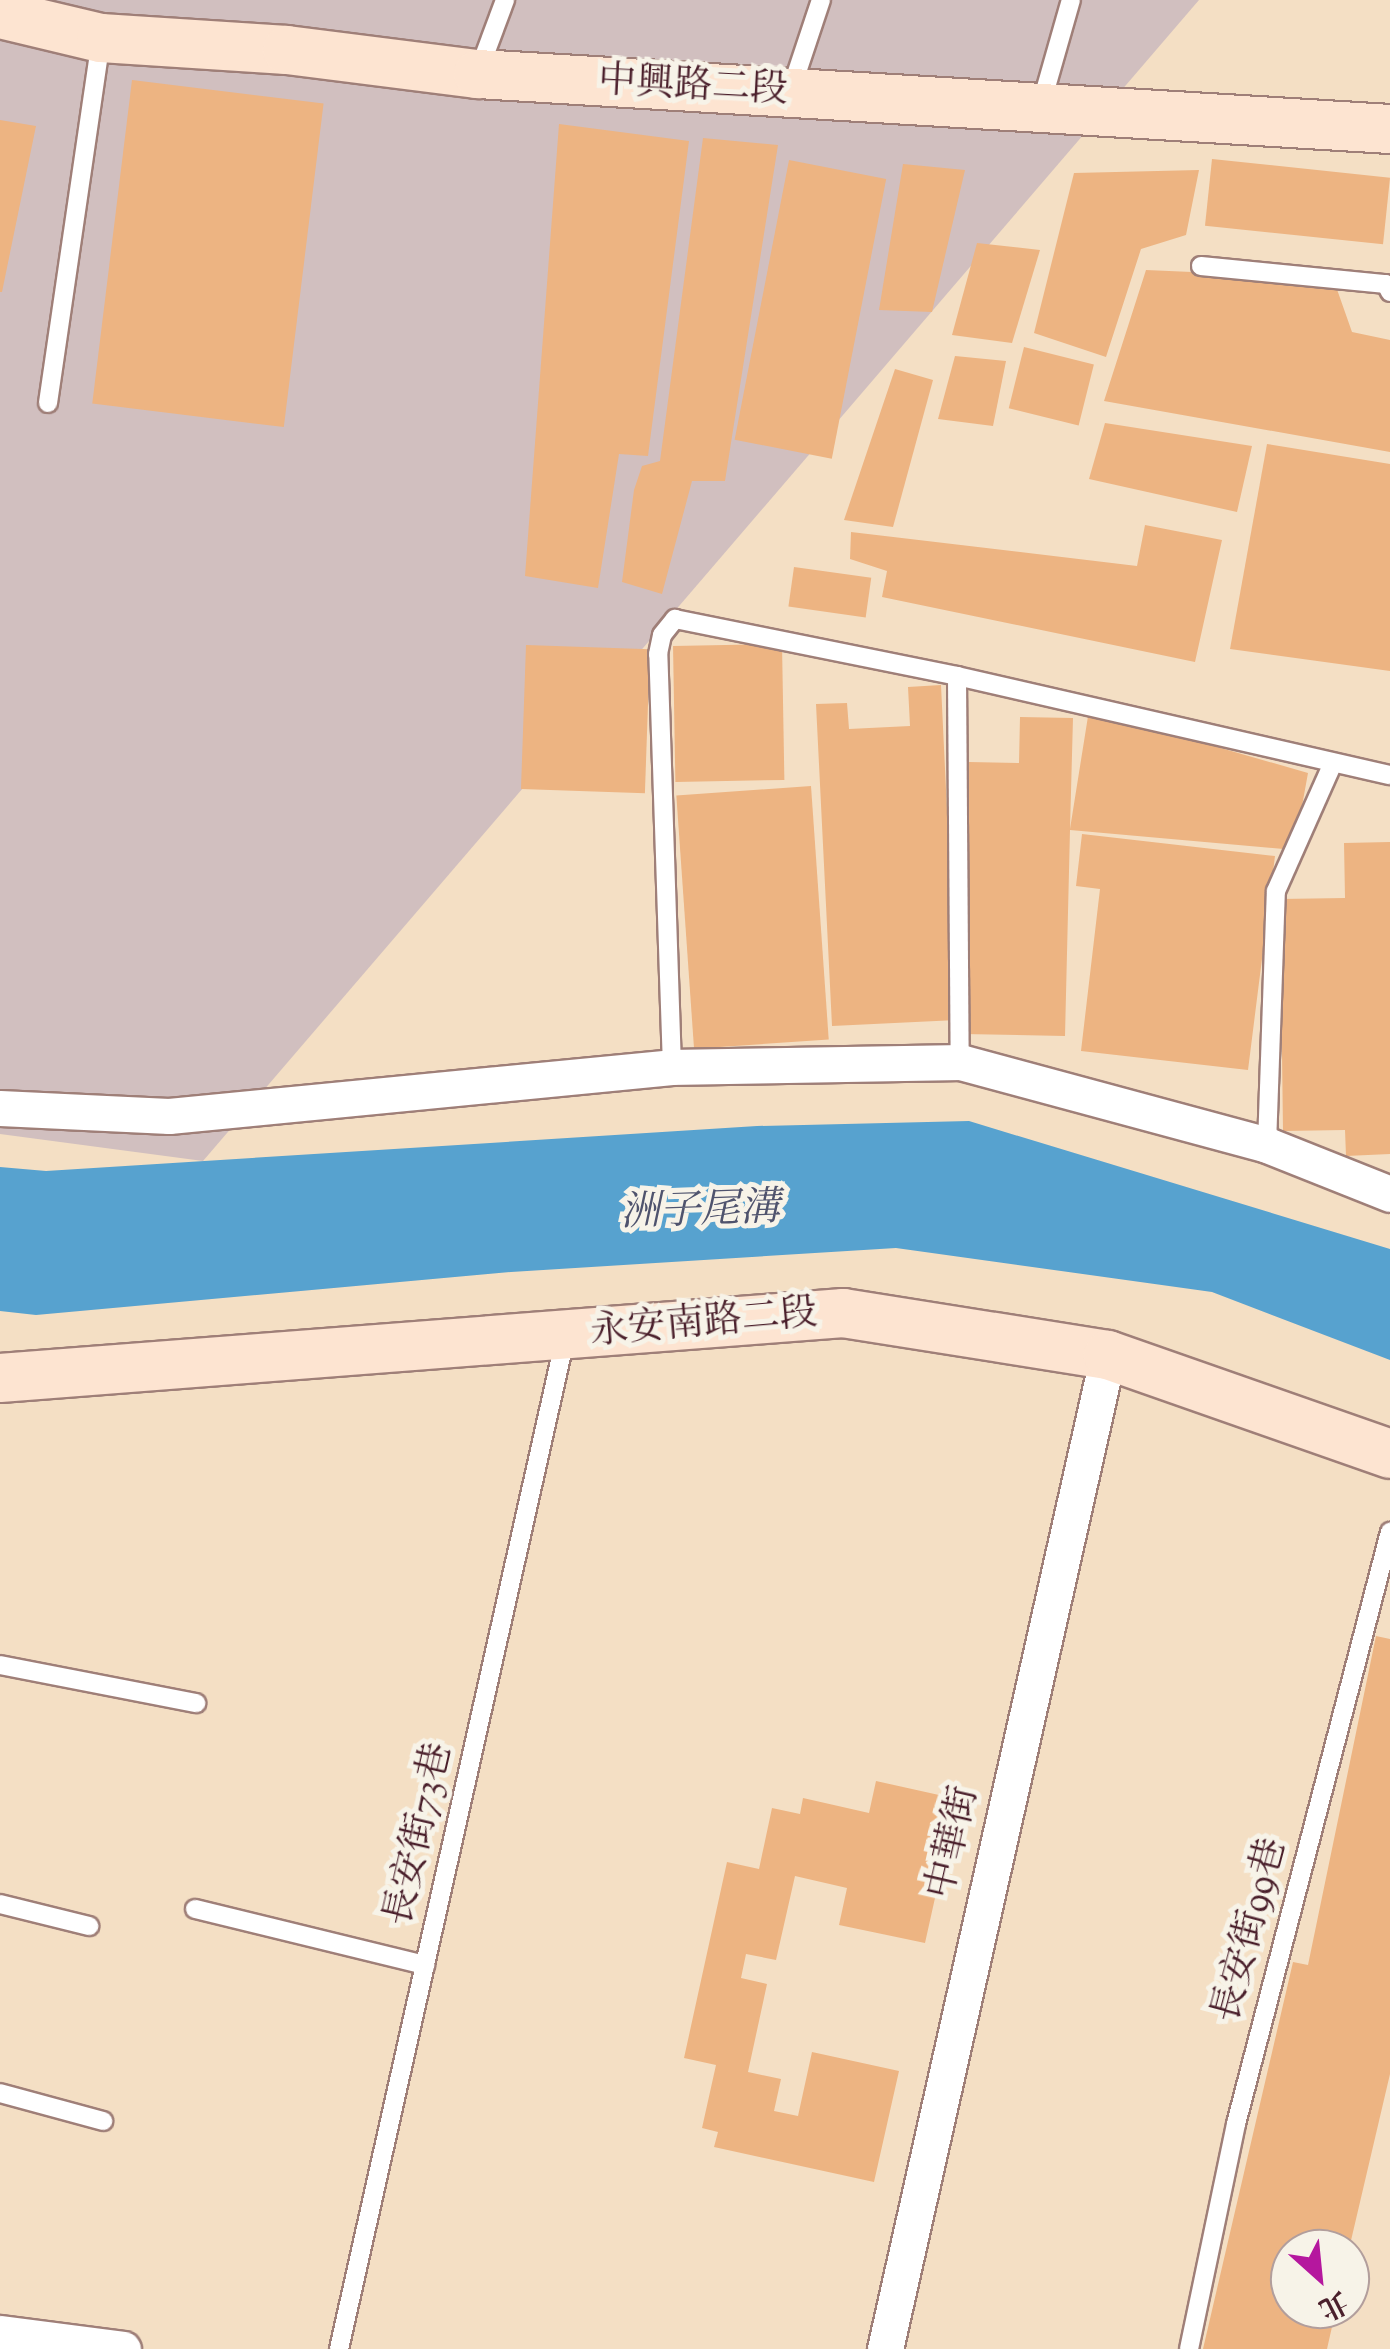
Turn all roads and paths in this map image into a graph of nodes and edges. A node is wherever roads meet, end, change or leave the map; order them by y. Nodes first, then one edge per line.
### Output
1 (505, 0) edge
2 (821, 0) edge
3 (1071, 0) edge
4 (0, 14) edge
5 (100, 38) junction
6 (478, 74) junction
7 (790, 94) junction
8 (1040, 108) junction
9 (1390, 128) edge
10 (1201, 266) dead end
11 (1390, 292) edge
12 (48, 403) dead end
13 (957, 676) junction
14 (1334, 763) junction
15 (1390, 776) edge
16 (960, 1062) junction
17 (672, 1067) junction
18 (0, 1108) edge
19 (1267, 1145) junction
20 (1390, 1194) edge
21 (566, 1336) junction
22 (1108, 1355) junction
23 (0, 1378) edge
24 (1390, 1454) edge
25 (1390, 1532) edge
26 (0, 1665) edge
27 (196, 1703) dead end
28 (0, 1904) edge
29 (195, 1908) dead end
30 (89, 1926) dead end
31 (425, 1964) junction
32 (0, 2093) edge
33 (103, 2121) dead end
34 (0, 2334) edge
35 (122, 2349) edge
36 (339, 2349) edge
37 (885, 2349) edge
38 (1189, 2349) edge

1 - 6 lane
2 - 7 lane
3 - 8 lane
4 - 5 street, 中興路二段
5 - 6 street, 中興路二段
5 - 12 lane
6 - 7 street, 中興路二段
7 - 8 street, 中興路二段
8 - 9 street, 中興路二段
10 - 11 lane
13 - 14 lane
13 - 16 lane
13 - 17 lane
14 - 15 lane
14 - 19 lane
16 - 17 street
16 - 19 street
17 - 18 street
19 - 20 street
21 - 22 street, 永安南路二段
21 - 23 street, 永安南路二段
21 - 31 lane, 長安街73巷
22 - 24 street, 永安南路二段
22 - 37 street, 中華街
25 - 38 lane, 長安街99巷
26 - 27 lane
28 - 30 lane
29 - 31 lane
31 - 36 lane, 長安街73巷
32 - 33 lane
34 - 35 street

